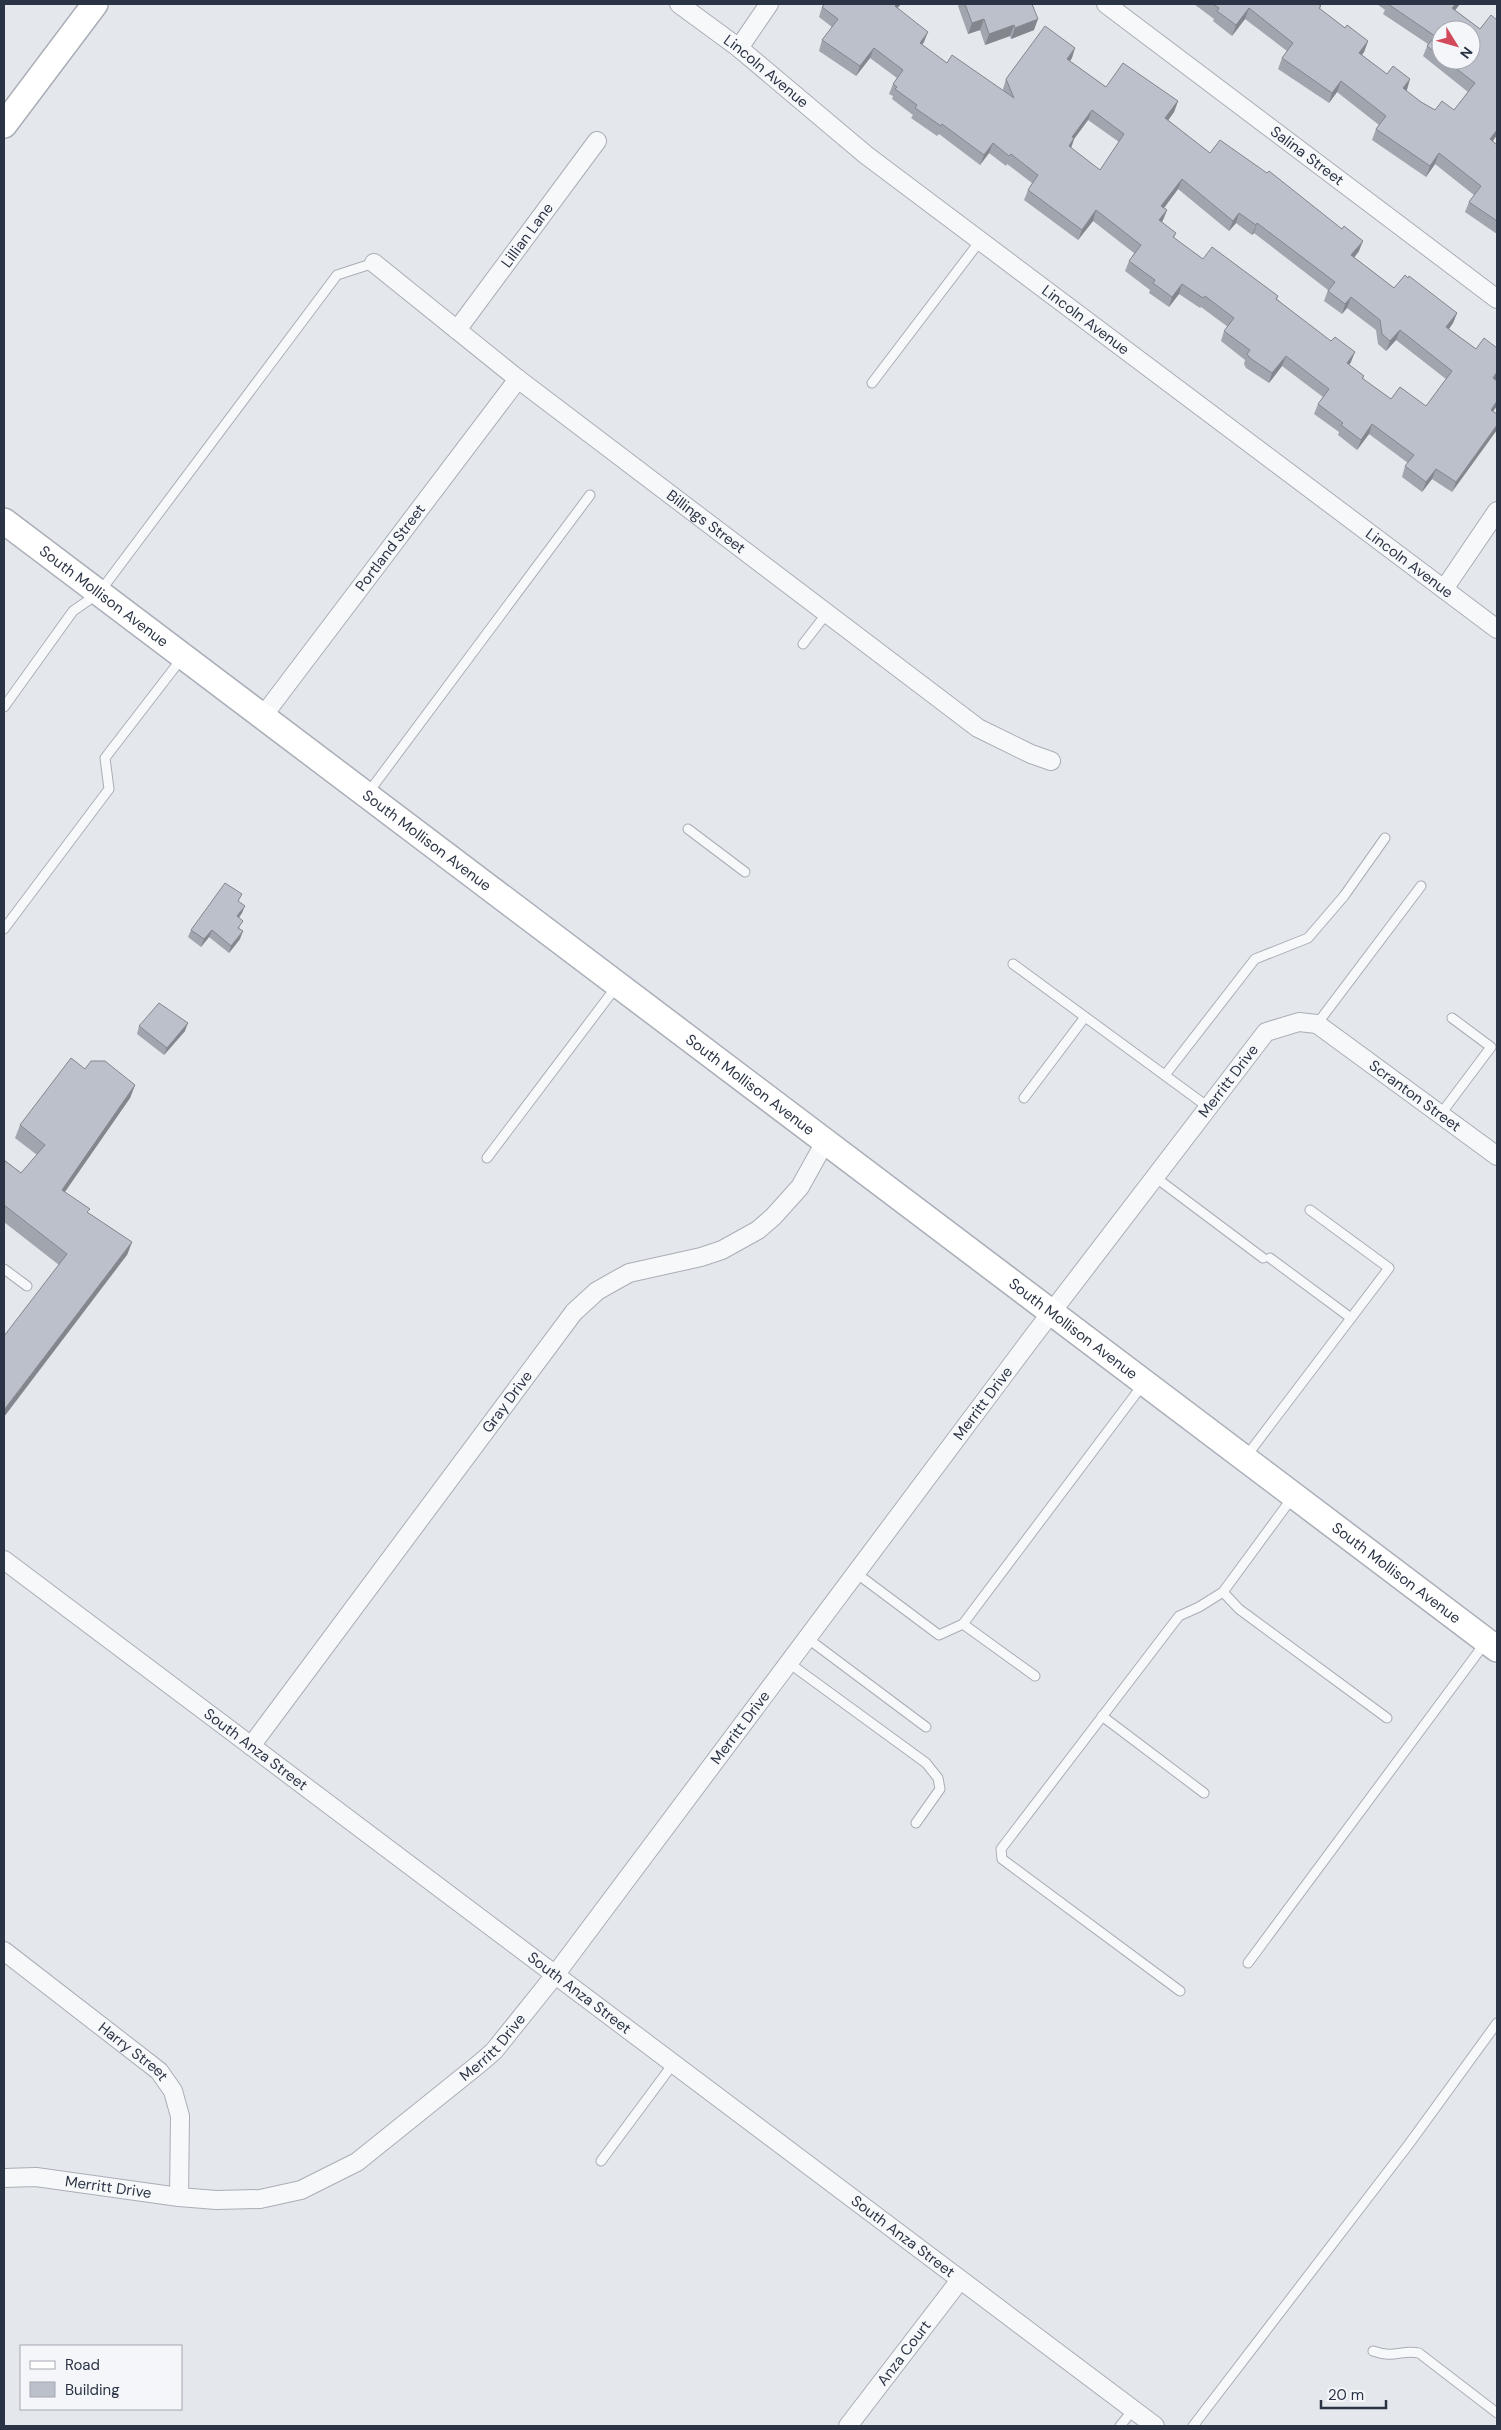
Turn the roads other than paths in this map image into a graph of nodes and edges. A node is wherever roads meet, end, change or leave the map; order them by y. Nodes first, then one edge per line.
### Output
1 (95, 4) edge
2 (679, 4) edge
3 (769, 4) edge
4 (1112, 9) edge
5 (739, 48) junction
6 (4, 125) edge
7 (596, 141) dead end
8 (980, 241) junction
9 (374, 263) joint
10 (1497, 300) edge
11 (457, 330) junction
12 (518, 379) junction
13 (872, 383) dead end
14 (590, 495) dead end
15 (1497, 511) edge
16 (4, 521) edge
17 (1444, 589) junction
18 (99, 593) junction
19 (827, 614) junction
20 (1497, 629) edge
21 (803, 644) dead end
22 (183, 656) junction
23 (4, 706) edge
24 (263, 716) junction
25 (1051, 761) dead end
26 (367, 794) junction
27 (688, 828) dead end
28 (1384, 838) dead end
29 (745, 872) dead end
30 (1421, 886) dead end
31 (4, 928) edge
32 (1013, 964) dead end
33 (618, 985) junction
34 (1085, 1017) junction
35 (1452, 1018) dead end
36 (1317, 1024) junction
37 (1494, 1050) edge
38 (1165, 1075) junction
39 (1024, 1098) dead end
40 (1208, 1107) junction
41 (1440, 1115) junction
42 (826, 1142) junction
43 (1497, 1156) edge
44 (487, 1158) dead end
45 (1155, 1178) junction
46 (1310, 1210) dead end
47 (4, 1269) edge
48 (27, 1286) dead end
49 (1051, 1312) junction
50 (1351, 1318) junction
51 (1145, 1383) junction
52 (1245, 1459) junction
53 (1294, 1495) junction
54 (4, 1560) edge
55 (856, 1573) junction
56 (1223, 1592) junction
57 (963, 1624) junction
58 (807, 1638) junction
59 (1492, 1645) edge
60 (789, 1663) junction
61 (1035, 1676) dead end
62 (1102, 1716) junction
63 (1387, 1718) dead end
64 (926, 1727) dead end
65 (251, 1746) junction
66 (1204, 1793) dead end
67 (916, 1823) dead end
68 (4, 1951) edge
69 (1248, 1963) dead end
70 (555, 1975) junction
71 (1180, 1991) dead end
72 (1497, 2023) edge
73 (673, 2064) junction
74 (601, 2161) dead end
75 (4, 2178) edge
76 (179, 2197) junction
77 (960, 2280) junction
78 (1373, 2351) dead end
79 (1133, 2410) junction
80 (1497, 2413) edge
81 (848, 2426) edge
82 (1120, 2426) edge
83 (1155, 2426) edge
84 (1193, 2426) edge

1 - 6 main road
2 - 5 street, Lincoln Avenue
3 - 5 street
4 - 10 street, Salina Street
5 - 8 street, Lincoln Avenue
7 - 11 street, Lillian Lane
8 - 13 lane
8 - 17 street, Lincoln Avenue
9 - 11 street, Billings Street
9 - 18 lane
11 - 12 street, Billings Street
12 - 19 street, Billings Street
12 - 24 street, Portland Street
14 - 26 lane
15 - 17 street
16 - 18 main road, South Mollison Avenue
17 - 20 street, Lincoln Avenue
18 - 22 main road, South Mollison Avenue
18 - 23 lane
19 - 21 lane
19 - 25 street, Billings Street
22 - 24 main road, South Mollison Avenue
22 - 31 lane
24 - 26 main road, South Mollison Avenue
26 - 33 main road, South Mollison Avenue
27 - 29 lane
28 - 38 lane
30 - 36 lane
32 - 34 lane
33 - 42 main road, South Mollison Avenue
33 - 44 lane
34 - 38 lane
34 - 39 lane
35 - 37 lane
36 - 40 street, Merritt Drive
36 - 41 street, Scranton Street
37 - 41 lane
38 - 40 lane
40 - 45 street, Merritt Drive
41 - 43 street, Scranton Street
42 - 49 main road, South Mollison Avenue
42 - 65 street, Gray Drive
45 - 49 street, Merritt Drive
45 - 50 lane
46 - 50 lane
47 - 48 lane
49 - 51 main road, South Mollison Avenue
49 - 55 street, Merritt Drive
50 - 52 lane
51 - 52 main road, South Mollison Avenue
51 - 57 lane
52 - 53 main road, South Mollison Avenue
53 - 56 lane
53 - 59 main road, South Mollison Avenue
54 - 65 street, South Anza Street
55 - 57 lane
55 - 58 street, Merritt Drive
56 - 62 lane
56 - 63 lane
57 - 61 lane
58 - 60 street, Merritt Drive
58 - 64 lane
59 - 69 lane
60 - 67 lane
60 - 70 street, Merritt Drive
62 - 66 lane
62 - 71 lane
65 - 70 street, South Anza Street
68 - 76 street, Harry Street
70 - 73 street, South Anza Street
70 - 76 street, Merritt Drive
72 - 84 lane
73 - 74 lane
73 - 77 street, South Anza Street
75 - 76 street, Merritt Drive
77 - 79 street, South Anza Street
77 - 81 street, Anza Court
78 - 80 lane
79 - 82 lane
79 - 83 street, South Anza Street

